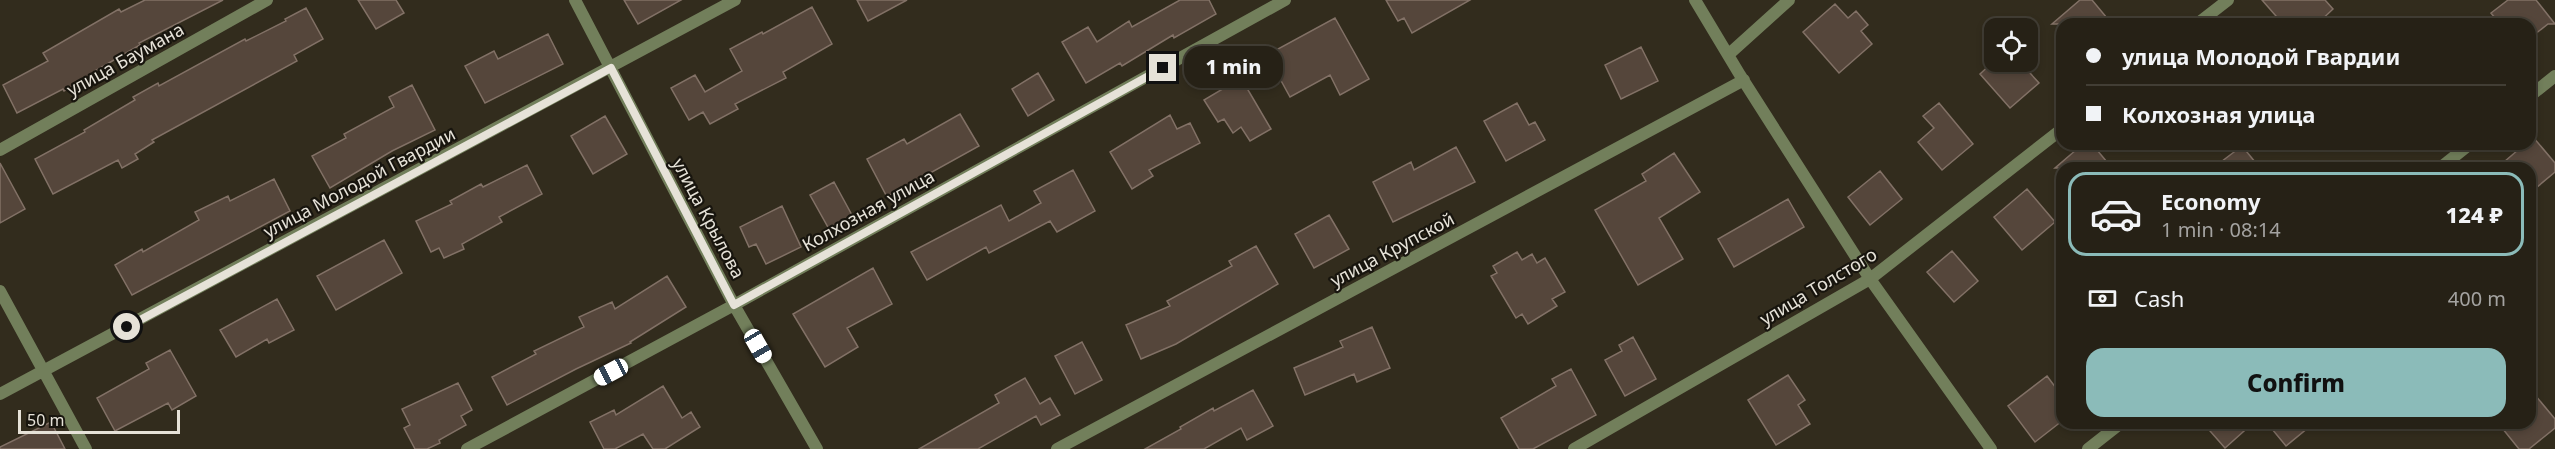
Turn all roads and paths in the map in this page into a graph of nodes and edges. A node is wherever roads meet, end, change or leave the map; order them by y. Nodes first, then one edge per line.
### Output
1 (267, 0) edge
2 (575, 0) edge
3 (735, 0) edge
4 (1285, 0) edge
5 (1695, 0) edge
6 (1789, 0) edge
7 (2228, 0) edge
8 (2205, 18) edge
9 (1728, 55) junction
10 (611, 68) junction
11 (2555, 76) edge
12 (1743, 80) junction
13 (2536, 91) edge
14 (2056, 134) edge
15 (0, 150) edge
16 (2462, 150) edge
17 (2448, 162) edge
18 (1870, 279) junction
19 (0, 291) edge
20 (734, 305) junction
21 (43, 372) junction
22 (0, 394) edge
23 (2113, 429) edge
24 (86, 449) edge
25 (467, 449) edge
26 (817, 449) edge
27 (1057, 449) edge
28 (1574, 449) edge
29 (1991, 449) edge
30 (2088, 449) edge

1 - 15 street, улица Баумана
2 - 10 street, улица Крылова
3 - 10 street, улица Молодой Гвардии
4 - 20 street, Колхозная улица
5 - 9 street
6 - 9 street
7 - 8 street
9 - 12 street
10 - 20 street, улица Крылова
10 - 21 street, улица Молодой Гвардии
11 - 13 street
12 - 18 street
12 - 27 street, улица Крупской
14 - 18 street, улица Толстого
16 - 17 street
18 - 28 street, улица Толстого
18 - 29 street
19 - 21 street
20 - 25 street, Колхозная улица
20 - 26 street, улица Крылова
21 - 22 street, улица Молодой Гвардии
21 - 24 street
23 - 30 street

